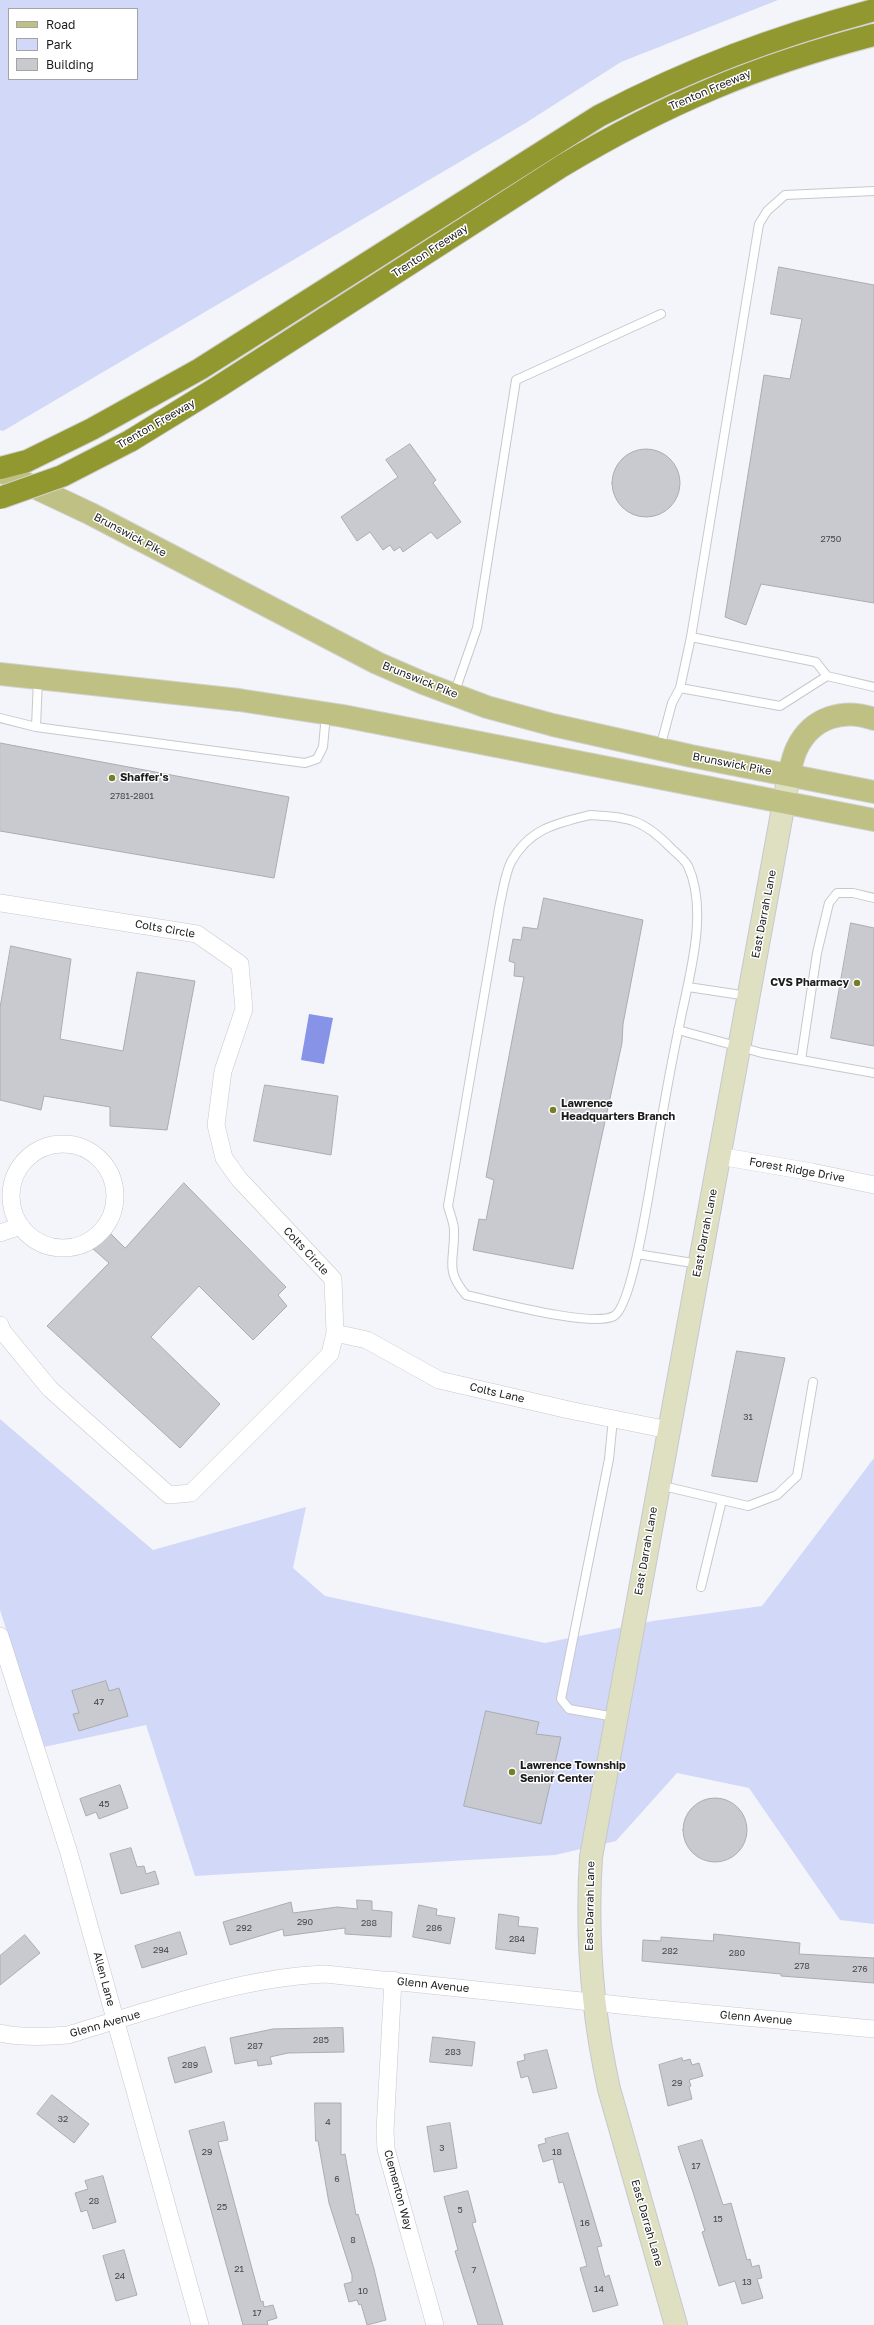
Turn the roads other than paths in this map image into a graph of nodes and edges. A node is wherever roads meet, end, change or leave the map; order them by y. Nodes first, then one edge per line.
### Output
1 (874, 10) edge
2 (874, 35) edge
3 (874, 191) edge
4 (661, 314) dead end
5 (0, 468) edge
6 (0, 472) edge
7 (0, 498) edge
8 (691, 637) junction
9 (0, 674) edge
10 (827, 676) junction
11 (38, 678) junction
12 (874, 687) edge
13 (680, 688) junction
14 (454, 694) junction
15 (326, 713) junction
16 (0, 718) edge
17 (874, 719) edge
18 (36, 727) junction
19 (660, 749) junction
20 (789, 775) junction
21 (874, 792) edge
22 (785, 803) junction
23 (874, 820) edge
24 (874, 898) edge
25 (0, 903) edge
26 (688, 987) junction
27 (749, 996) junction
28 (678, 1030) junction
29 (740, 1046) junction
30 (801, 1060) junction
31 (874, 1073) edge
32 (719, 1156) junction
33 (874, 1186) edge
34 (5, 1200) edge
35 (21, 1226) junction
36 (0, 1233) edge
37 (637, 1254) junction
38 (699, 1265) junction
39 (0, 1325) edge
40 (335, 1333) junction
41 (813, 1382) dead end
42 (613, 1419) junction
43 (668, 1430) junction
44 (659, 1484) junction
45 (722, 1500) junction
46 (701, 1587) dead end
47 (0, 1636) edge
48 (616, 1717) junction
49 (393, 1980) junction
50 (593, 2002) junction
51 (115, 2021) junction
52 (874, 2029) edge
53 (0, 2033) edge
54 (200, 2325) edge
55 (435, 2325) edge
56 (676, 2325) edge

1 - 5 highway
2 - 7 highway, Trenton Freeway, bridge
3 - 8 lane
4 - 14 lane
6 - 14 main road, Brunswick Pike
8 - 10 lane
8 - 13 lane
9 - 11 main road
10 - 12 lane
10 - 13 lane
11 - 15 main road
11 - 18 lane
13 - 19 lane
14 - 19 main road, Brunswick Pike
15 - 18 lane
15 - 22 main road
16 - 18 lane
17 - 20 main road
19 - 20 main road, Brunswick Pike
20 - 21 main road, Brunswick Pike
20 - 22 street, East Darrah Lane
22 - 23 main road
22 - 27 street, East Darrah Lane
24 - 30 lane
25 - 40 street, Colts Circle
26 - 27 lane
26 - 28 lane
26 - 37 lane
27 - 29 street, East Darrah Lane
28 - 29 lane
28 - 37 lane
29 - 30 lane
29 - 32 street, East Darrah Lane
30 - 31 lane
32 - 33 street, Forest Ridge Drive
32 - 38 street, East Darrah Lane
34 - 35 street
34 - 35 street
35 - 36 street
37 - 38 lane
38 - 43 street, East Darrah Lane
39 - 40 street, Colts Circle
40 - 42 street, Colts Lane
41 - 45 lane
42 - 43 street, Colts Lane
42 - 48 lane
43 - 44 street, East Darrah Lane
44 - 45 lane
44 - 48 street, East Darrah Lane
45 - 46 lane
47 - 51 street, Allen Lane
48 - 50 street, East Darrah Lane
49 - 50 street, Glenn Avenue
49 - 51 street, Glenn Avenue
49 - 55 street, Clementon Way
50 - 52 street, Glenn Avenue
50 - 56 street, East Darrah Lane
51 - 53 street, Glenn Avenue
51 - 54 street, Allen Lane

